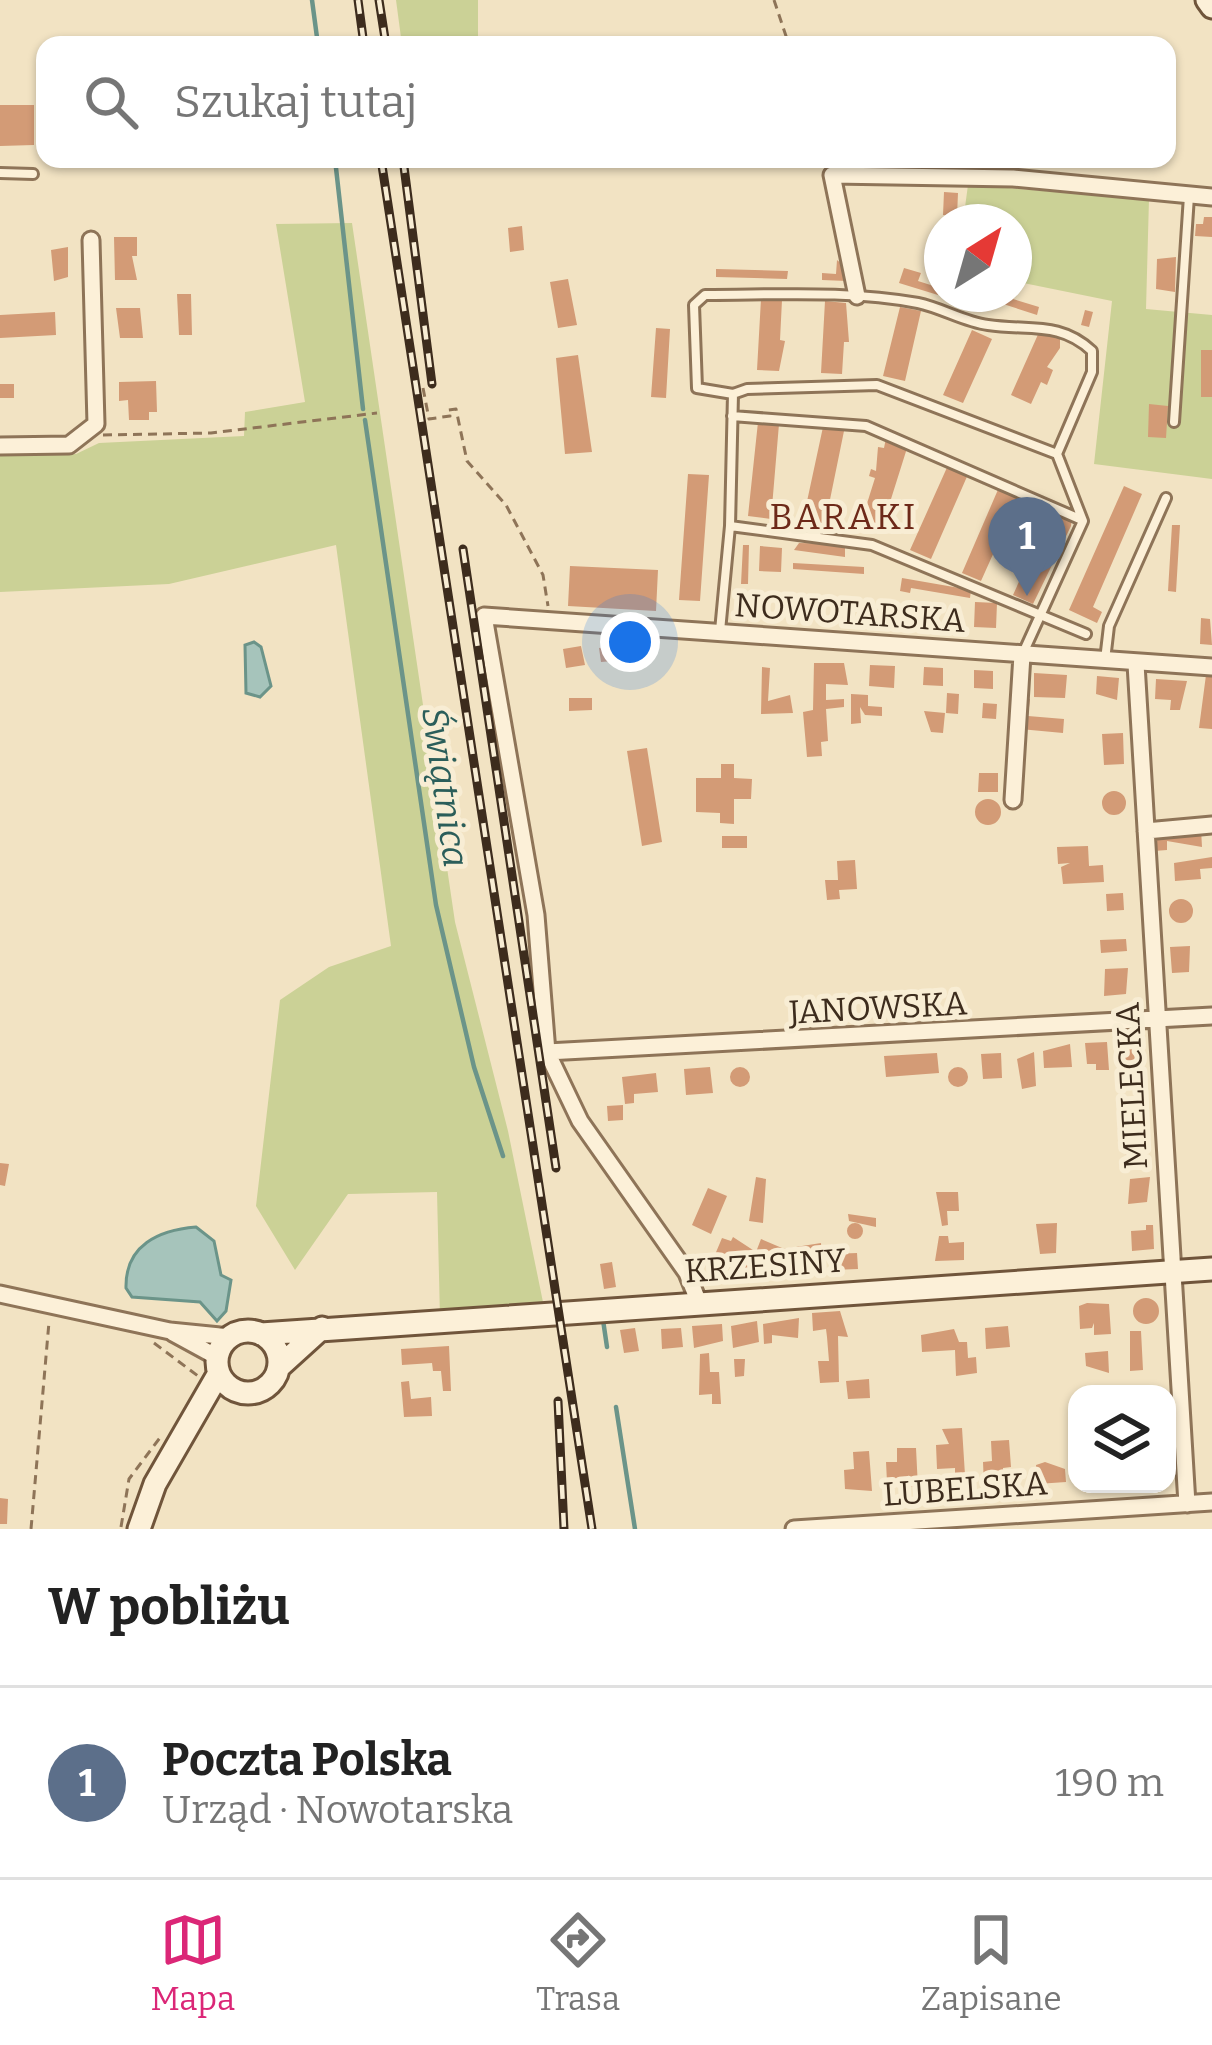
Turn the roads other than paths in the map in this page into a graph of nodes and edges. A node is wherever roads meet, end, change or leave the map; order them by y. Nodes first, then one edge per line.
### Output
1 (0, 173) edge
2 (33, 174) dead end
3 (1189, 195) junction
4 (1212, 197) edge
5 (91, 240) dead end
6 (857, 296) junction
7 (733, 394) junction
8 (732, 416) junction
9 (1174, 422) dead end
10 (0, 446) edge
11 (1057, 454) junction
12 (1166, 498) dead end
13 (1083, 521) junction
14 (730, 526) junction
15 (1041, 615) junction
16 (720, 633) junction
17 (1086, 634) dead end
18 (1022, 656) junction
19 (1104, 662) junction
20 (1136, 664) junction
21 (1212, 667) edge
22 (1013, 800) dead end
23 (1212, 825) edge
24 (1146, 831) junction
25 (1212, 1016) edge
26 (1157, 1020) junction
27 (547, 1052) junction
28 (1212, 1269) edge
29 (1172, 1271) junction
30 (0, 1294) edge
31 (699, 1303) junction
32 (322, 1328) junction
33 (170, 1331) junction
34 (261, 1334) junction
35 (230, 1337) junction
36 (218, 1365) junction
37 (279, 1367) junction
38 (243, 1393) junction
39 (191, 1430) junction
40 (1212, 1502) edge
41 (1187, 1504) junction
42 (1031, 1522) edge
43 (139, 1529) edge
44 (794, 1529) edge

1 - 2 lane
3 - 4 street
3 - 6 street
3 - 9 lane
5 - 10 street
6 - 7 lane
6 - 11 lane
7 - 8 lane
7 - 11 lane
8 - 13 lane
8 - 14 lane
11 - 13 lane
12 - 19 lane
13 - 15 lane
14 - 15 lane
14 - 16 lane
15 - 17 lane
15 - 18 lane
16 - 18 street, NOWOTARSKA
16 - 27 street, NOWOTARSKA
18 - 19 street, NOWOTARSKA
18 - 22 street
19 - 20 street, NOWOTARSKA
20 - 21 street, NOWOTARSKA
20 - 24 street, MIELECKA
23 - 24 street
24 - 26 street, MIELECKA
25 - 26 street, JANOWSKA
26 - 27 street, JANOWSKA
26 - 29 street, MIELECKA
27 - 31 street
28 - 29 street, KRZESINY
29 - 31 street, KRZESINY
29 - 41 street, MIELECKA
30 - 33 street
31 - 32 street, KRZESINY
32 - 34 street, KRZESINY
32 - 37 street
33 - 35 street
33 - 36 street
34 - 35 street
34 - 37 street
35 - 36 street
36 - 38 street
36 - 39 street
37 - 38 street
38 - 39 street
39 - 43 street
40 - 41 street, LUBELSKA
41 - 42 street, LUBELSKA
42 - 44 street, LUBELSKA

